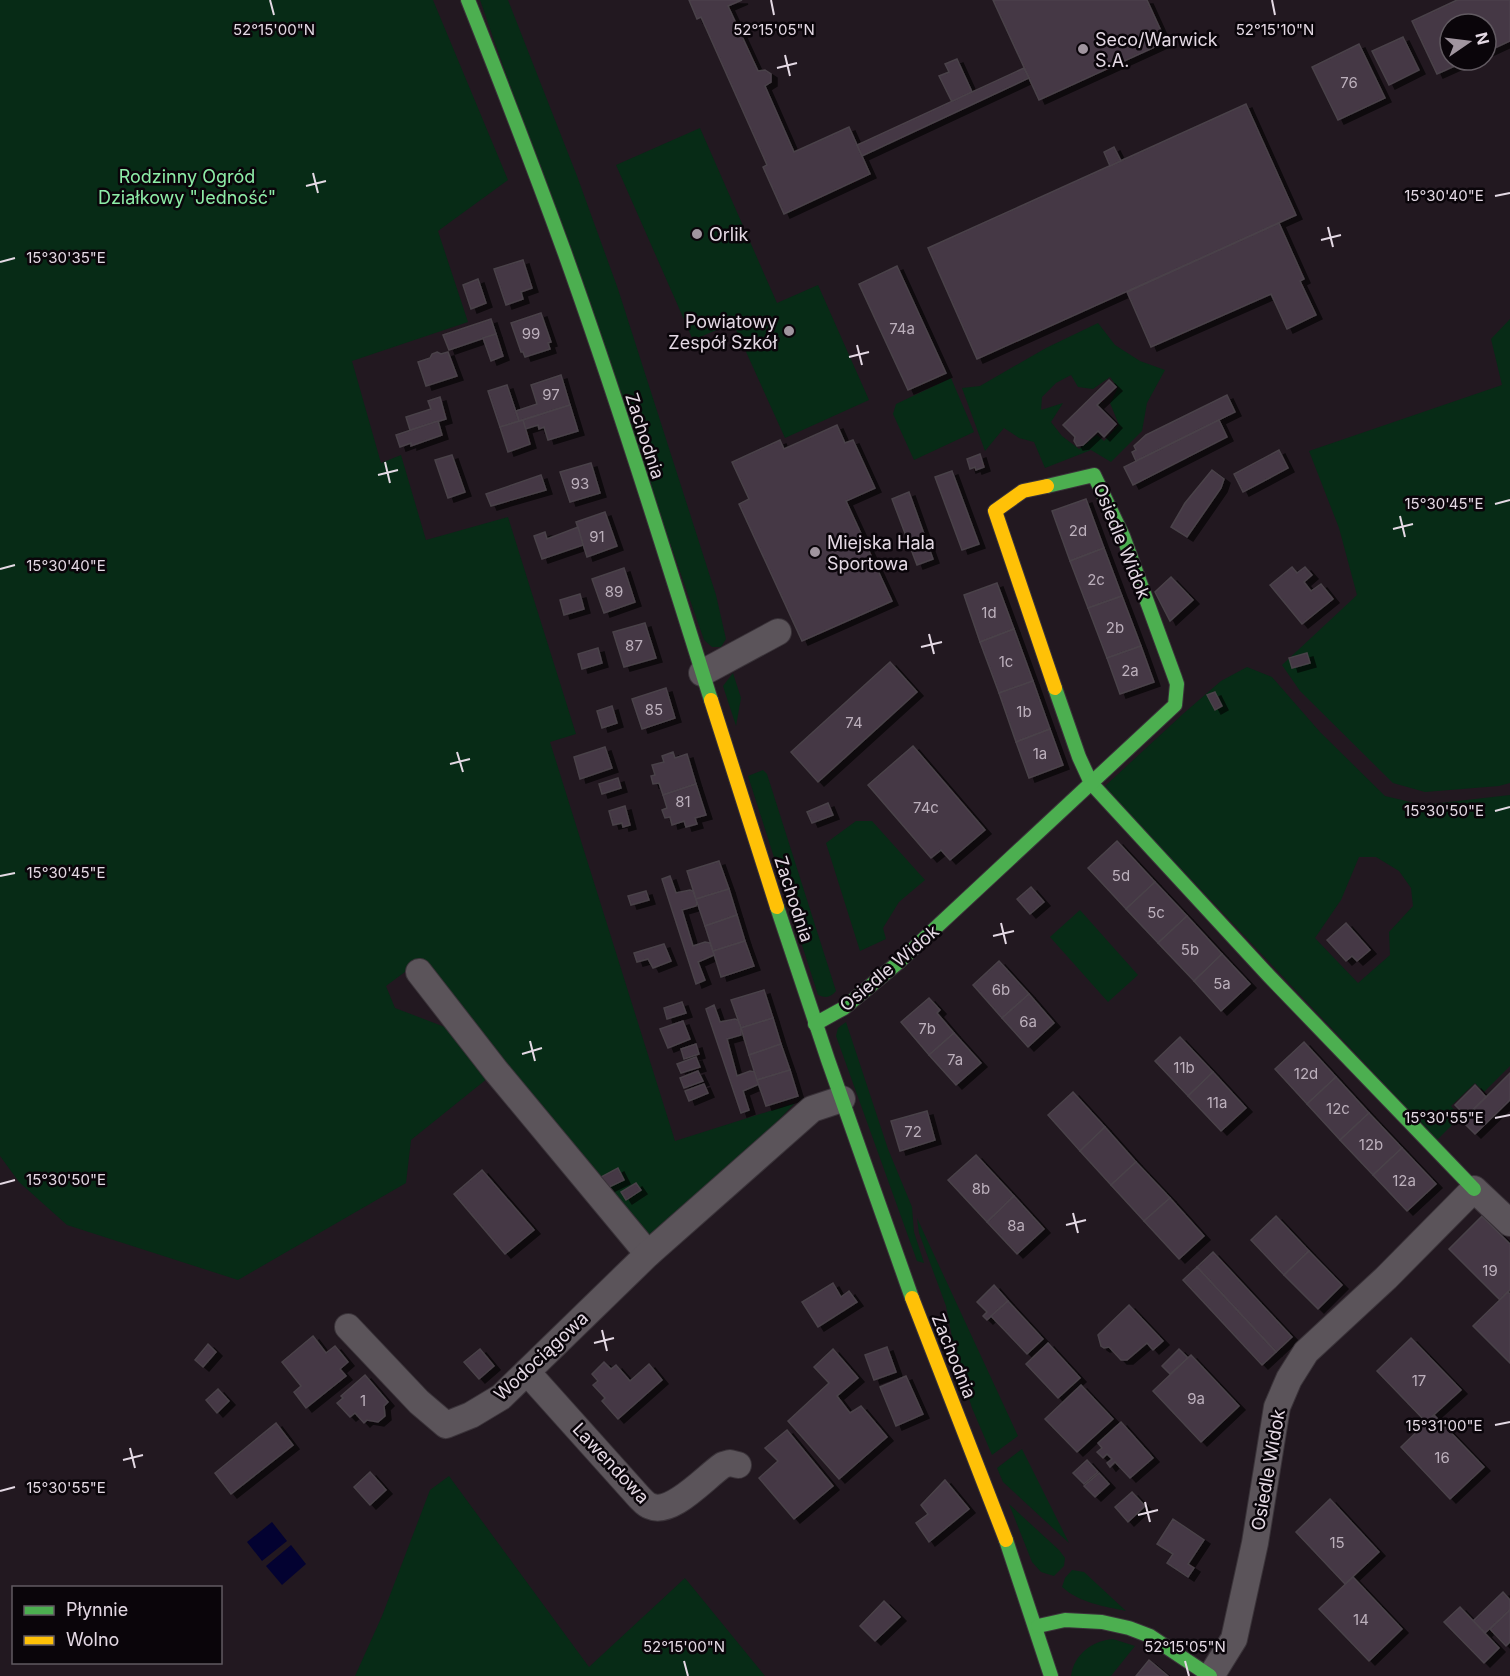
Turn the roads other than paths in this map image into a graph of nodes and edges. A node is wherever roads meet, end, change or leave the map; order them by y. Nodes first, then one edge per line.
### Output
1 (468, 0) edge
2 (778, 632) dead end
3 (702, 672) junction
4 (1091, 783) junction
5 (419, 972) dead end
6 (815, 1024) junction
7 (842, 1099) junction
8 (1474, 1189) junction
9 (1510, 1222) edge
10 (648, 1254) junction
11 (348, 1327) dead end
12 (527, 1372) junction
13 (738, 1465) dead end
14 (1038, 1626) junction
15 (1051, 1676) edge
16 (1210, 1676) edge

1 - 3 street, Zachodnia
2 - 3 street
3 - 6 street, Zachodnia
4 - 4 street, Osiedle Widok
4 - 6 street, Osiedle Widok
4 - 8 street, Osiedle Widok
5 - 10 street
6 - 7 street, Zachodnia
7 - 10 street, Wodociągowa
7 - 14 street, Zachodnia
8 - 9 street, Osiedle Widok
8 - 16 street, Osiedle Widok
10 - 12 street, Wodociągowa
11 - 12 street, Wodociągowa
12 - 13 street, Lawendowa
14 - 15 street, Zachodnia
14 - 16 street

